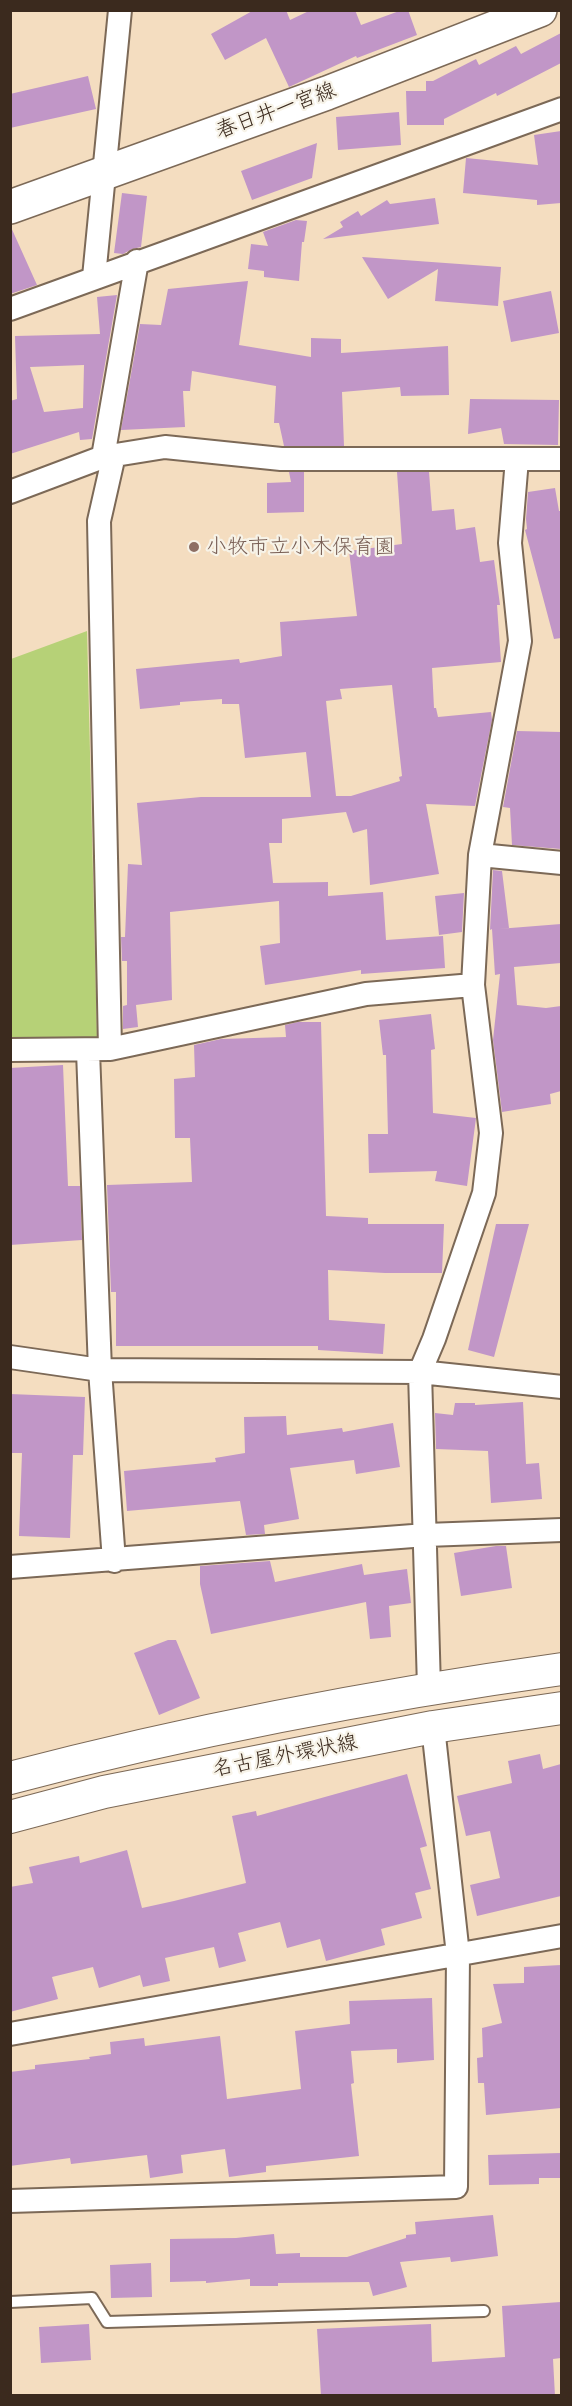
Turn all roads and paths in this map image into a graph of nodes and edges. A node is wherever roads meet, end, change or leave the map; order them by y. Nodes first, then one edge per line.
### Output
1 (120, 10) edge
2 (540, 10) edge
3 (561, 109) edge
4 (105, 173) junction
5 (10, 207) edge
6 (138, 261) junction
7 (94, 277) junction
8 (10, 309) edge
9 (109, 456) junction
10 (518, 459) junction
11 (561, 459) edge
12 (10, 492) edge
13 (480, 855) junction
14 (561, 863) edge
15 (473, 985) junction
16 (10, 1050) edge
17 (99, 1050) junction
18 (10, 1357) edge
19 (100, 1370) junction
20 (420, 1372) junction
21 (561, 1387) edge
22 (561, 1530) edge
23 (426, 1535) junction
24 (114, 1561) junction
25 (10, 1567) edge
26 (561, 1669) edge
27 (429, 1688) junction
28 (561, 1708) edge
29 (433, 1727) junction
30 (10, 1778) edge
31 (10, 1817) edge
32 (561, 1936) edge
33 (458, 1955) junction
34 (10, 2034) edge
35 (10, 2201) edge
36 (10, 2302) edge
37 (484, 2311) dead end

1 - 4 street
2 - 4 main road, 春日井一宮線
3 - 6 street
4 - 5 main road, 春日井一宮線
4 - 7 street
6 - 7 street
6 - 9 street
7 - 8 street
9 - 10 street
9 - 12 street
9 - 17 street
10 - 11 street
10 - 13 street
13 - 14 street
13 - 15 street
15 - 17 street
15 - 20 street
16 - 17 street
17 - 19 street
18 - 19 street
19 - 20 street
19 - 24 street
20 - 21 street
20 - 23 street
22 - 23 street
23 - 24 street
23 - 27 street
24 - 25 street
26 - 27 main road, 名古屋外環状線
27 - 30 main road, 名古屋外環状線
28 - 29 main road, 名古屋外環状線
29 - 31 main road, 名古屋外環状線
29 - 33 street
32 - 33 street
33 - 34 street
33 - 35 street
36 - 37 lane

